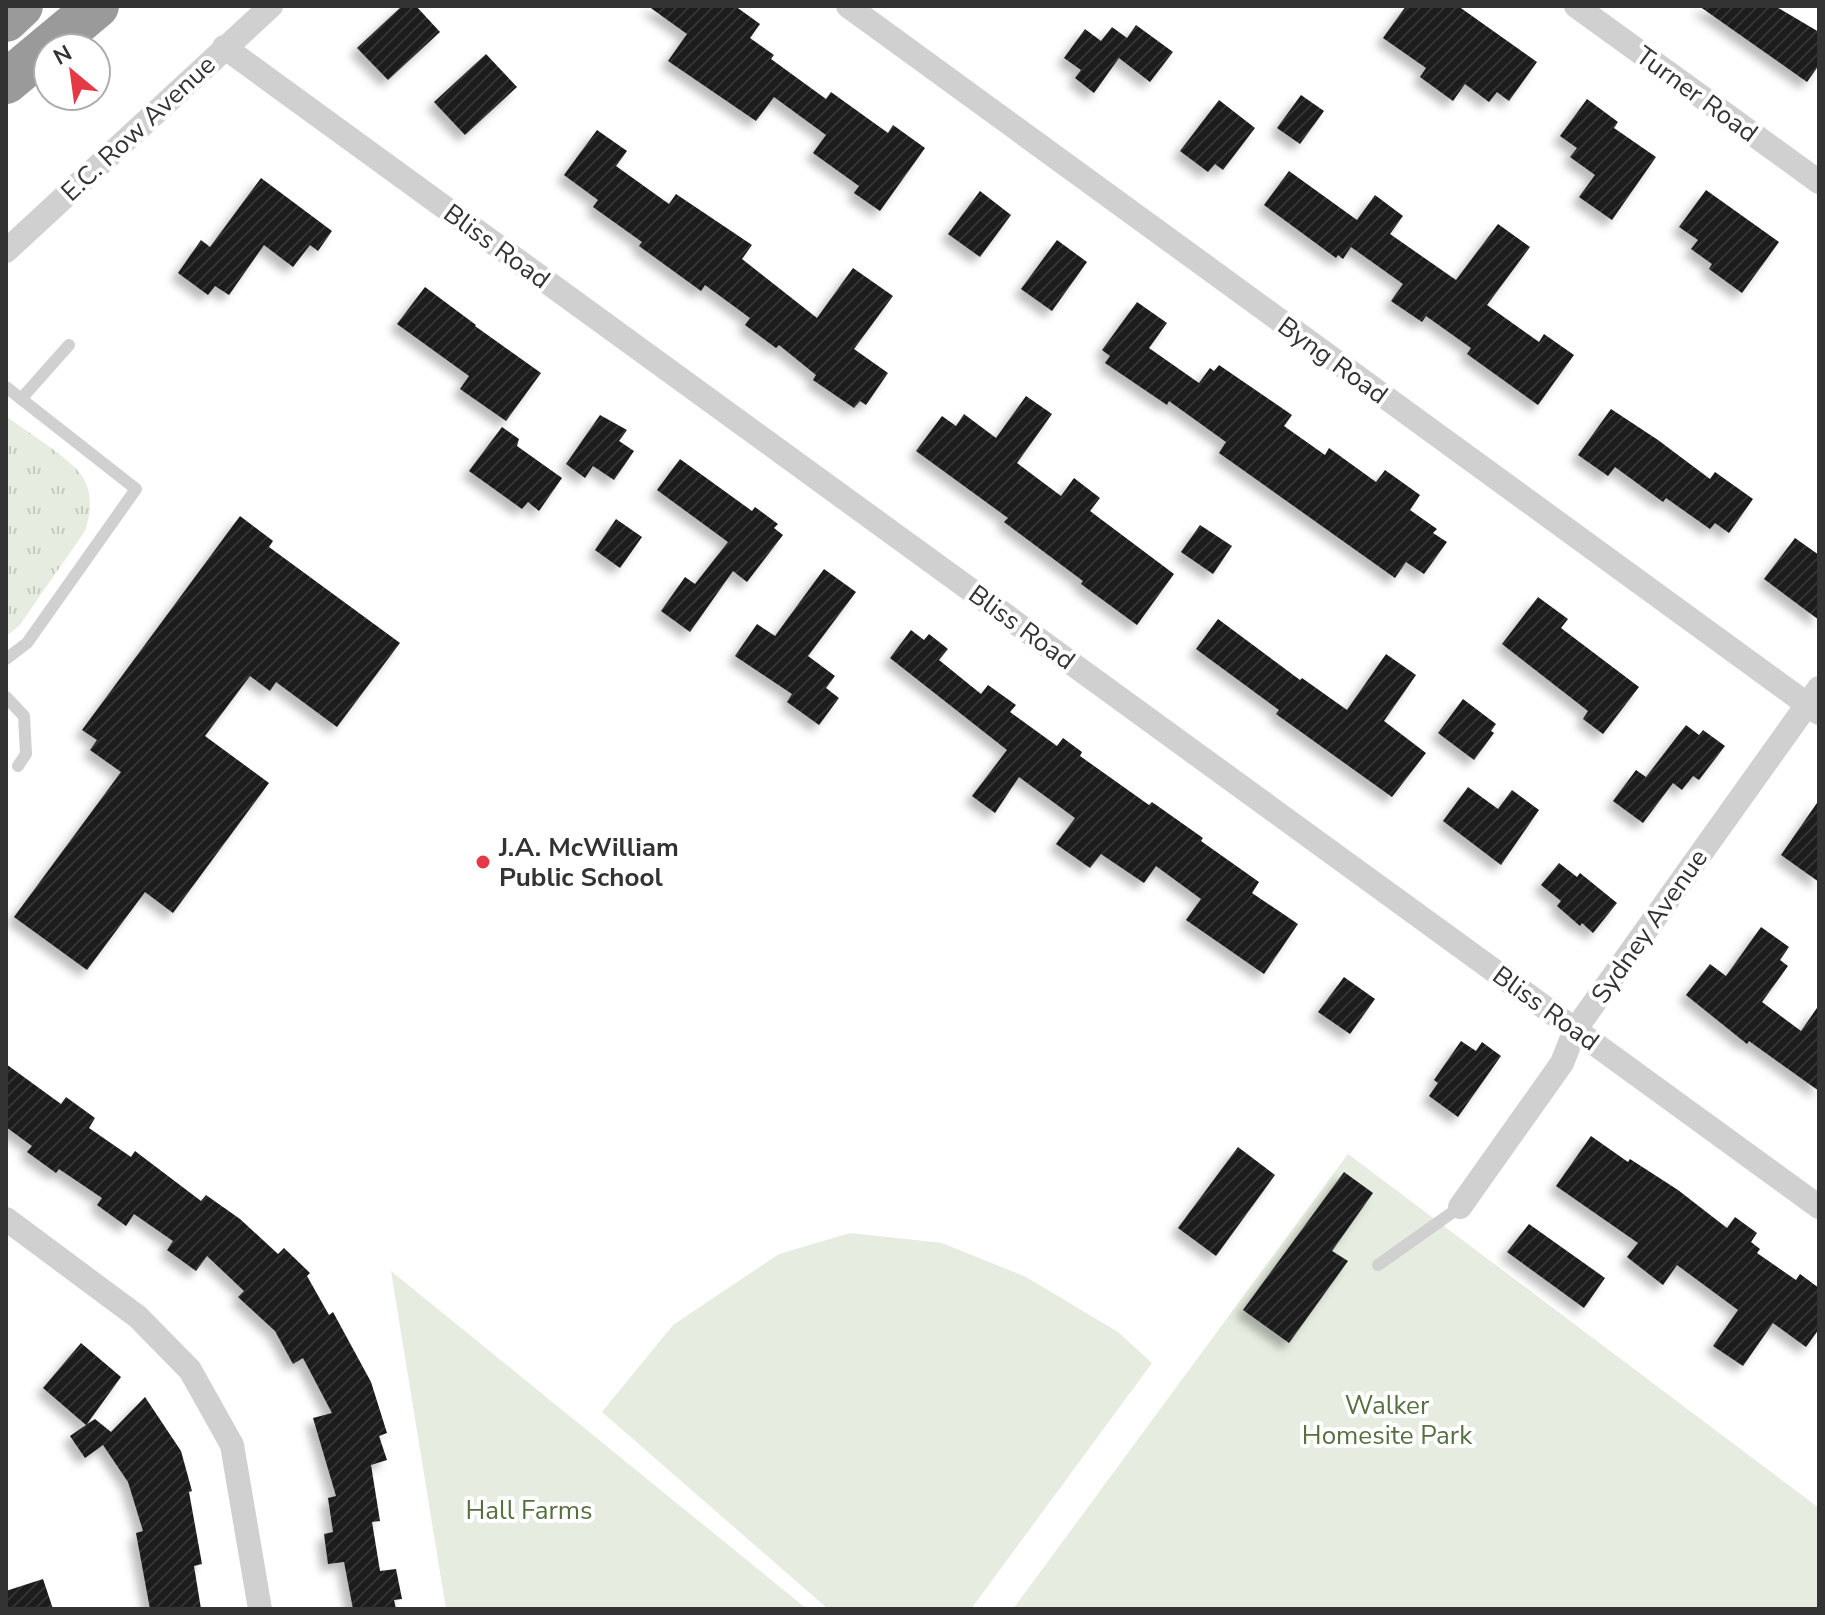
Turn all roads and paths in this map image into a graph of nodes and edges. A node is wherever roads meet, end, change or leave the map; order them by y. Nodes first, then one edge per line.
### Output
1 (21, 6) edge
2 (97, 6) edge
3 (271, 6) edge
4 (848, 6) edge
5 (1576, 6) edge
6 (6, 20) edge
7 (224, 47) junction
8 (6, 82) edge
9 (1819, 182) edge
10 (6, 251) edge
11 (69, 345) dead end
12 (6, 387) edge
13 (21, 399) junction
14 (6, 659) edge
15 (6, 697) edge
16 (1815, 702) edge
17 (18, 766) dead end
18 (1575, 1030) junction
19 (1460, 1207) joint
20 (1819, 1207) edge
21 (6, 1219) edge
22 (1378, 1265) dead end
23 (260, 1609) edge

1 - 6 highway
2 - 8 highway
3 - 7 street, E.C. Row Avenue
4 - 16 street, Byng Road
5 - 9 street, Turner Road
7 - 10 street, E.C. Row Avenue
7 - 18 street, Bliss Road
11 - 13 lane
12 - 13 lane
13 - 14 lane
15 - 17 lane
16 - 18 street, Sydney Avenue
18 - 19 street, Sydney Avenue
18 - 20 street, Bliss Road
19 - 22 lane
21 - 23 street

